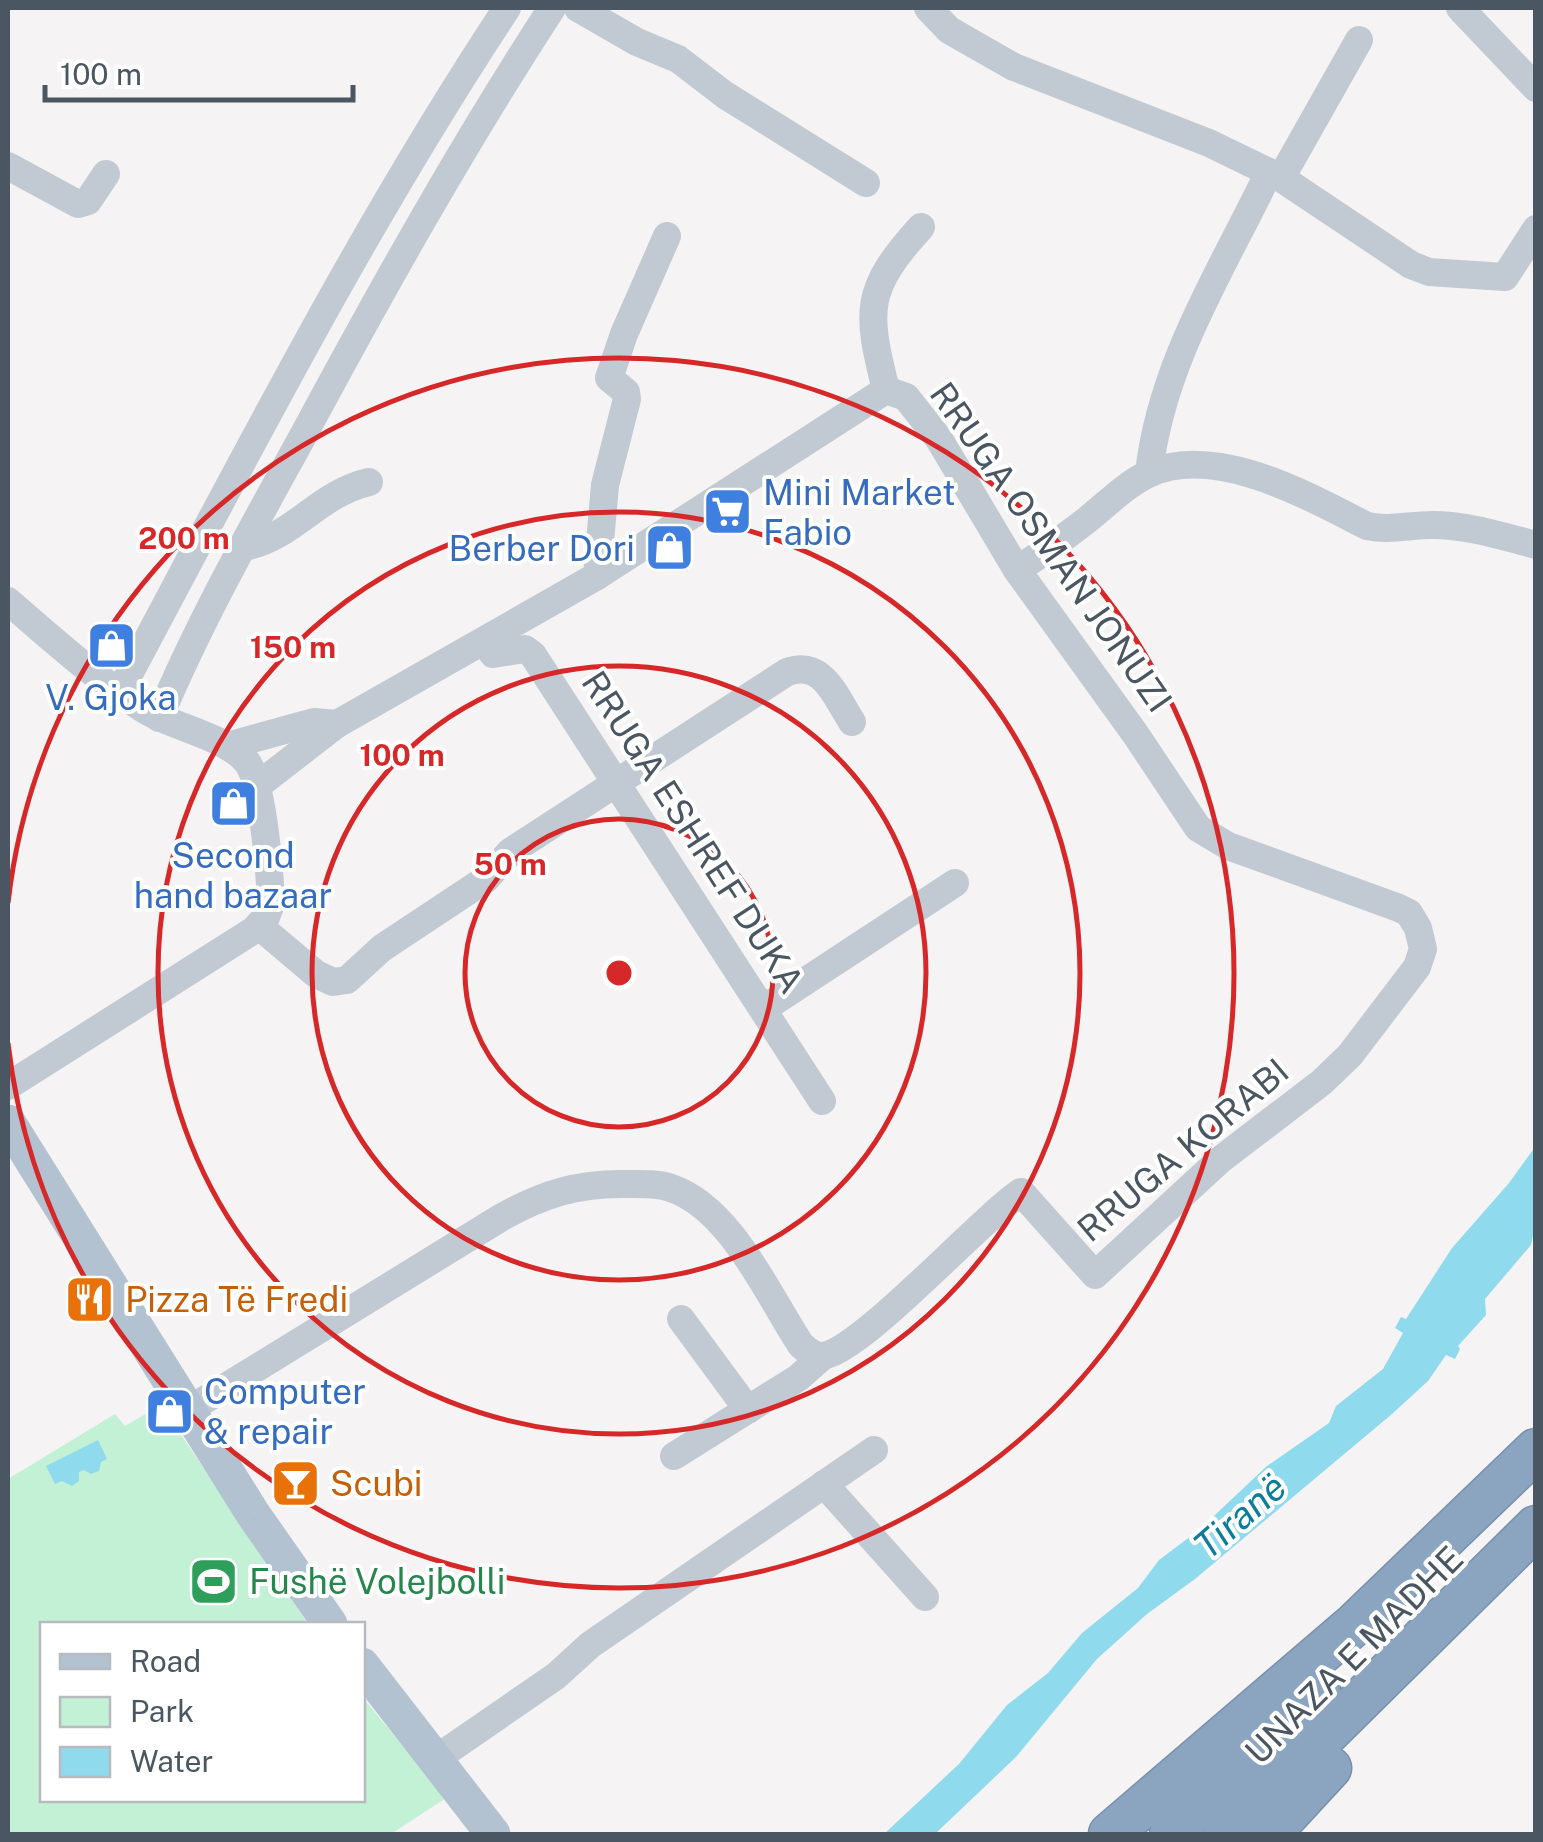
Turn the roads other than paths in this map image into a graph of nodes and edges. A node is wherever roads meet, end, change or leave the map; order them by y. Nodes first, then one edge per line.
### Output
1 (507, 8) edge
2 (552, 8) edge
3 (578, 8) edge
4 (928, 8) edge
5 (1460, 8) edge
6 (1359, 40) dead end
7 (1536, 88) edge
8 (8, 166) edge
9 (106, 174) dead end
10 (1275, 175) junction
11 (866, 183) dead end
12 (920, 227) dead end
13 (1536, 229) edge
14 (667, 236) dead end
15 (886, 390) junction
16 (1149, 473) junction
17 (369, 482) dead end
18 (1536, 545) edge
19 (244, 547) junction
20 (1017, 570) junction
21 (597, 576) junction
22 (8, 601) edge
23 (483, 640) junction
24 (120, 693) junction
25 (160, 718) junction
26 (852, 722) dead end
27 (336, 724) junction
28 (227, 746) junction
29 (616, 783) junction
30 (257, 786) junction
31 (955, 882) dead end
32 (259, 926) junction
33 (1421, 937) joint
34 (763, 1009) junction
35 (8, 1086) edge
36 (822, 1102) dead end
37 (8, 1122) edge
38 (681, 1319) dead end
39 (822, 1356) junction
40 (190, 1409) junction
41 (748, 1410) junction
42 (874, 1450) dead end
43 (1536, 1450) edge
44 (674, 1456) dead end
45 (1536, 1474) edge
46 (824, 1484) junction
47 (1536, 1527) edge
48 (1536, 1550) edge
49 (925, 1597) dead end
50 (329, 1622) edge
51 (365, 1669) edge
52 (437, 1758) junction
53 (492, 1834) edge
54 (1110, 1834) edge
55 (1171, 1834) edge
56 (1225, 1834) edge
57 (1270, 1834) edge

1 - 24 street
2 - 19 street
3 - 11 street
4 - 10 street
5 - 7 street
6 - 10 street
8 - 9 street
10 - 13 street
10 - 16 street
12 - 15 street
14 - 21 street
15 - 20 street, RRUGA OSMAN JONUZI
15 - 21 street, RRUGA OSMAN JONUZI
16 - 18 street
16 - 20 street
17 - 19 street
19 - 25 street
20 - 33 street, RRUGA OSMAN JONUZI
21 - 23 street, RRUGA OSMAN JONUZI
22 - 24 street
23 - 27 street, RRUGA OSMAN JONUZI
23 - 29 street, RRUGA ESHREF DUKA
24 - 25 street
25 - 28 street
26 - 29 street
27 - 28 street, RRUGA OSMAN JONUZI
27 - 30 street, RRUGA OSMAN JONUZI
28 - 30 street
29 - 32 street
29 - 34 street, RRUGA ESHREF DUKA
30 - 32 street
31 - 34 street
32 - 35 street
33 - 39 street, RRUGA KORABI
34 - 36 street, RRUGA ESHREF DUKA
37 - 40 main road
38 - 41 street
39 - 40 street
39 - 41 street
40 - 50 main road
41 - 44 street
42 - 46 street
43 - 54 highway
45 - 55 highway, UNAZA E MADHE
46 - 49 street
46 - 52 street
47 - 56 highway, UNAZA E MADHE
48 - 57 highway
51 - 52 main road
52 - 53 main road

